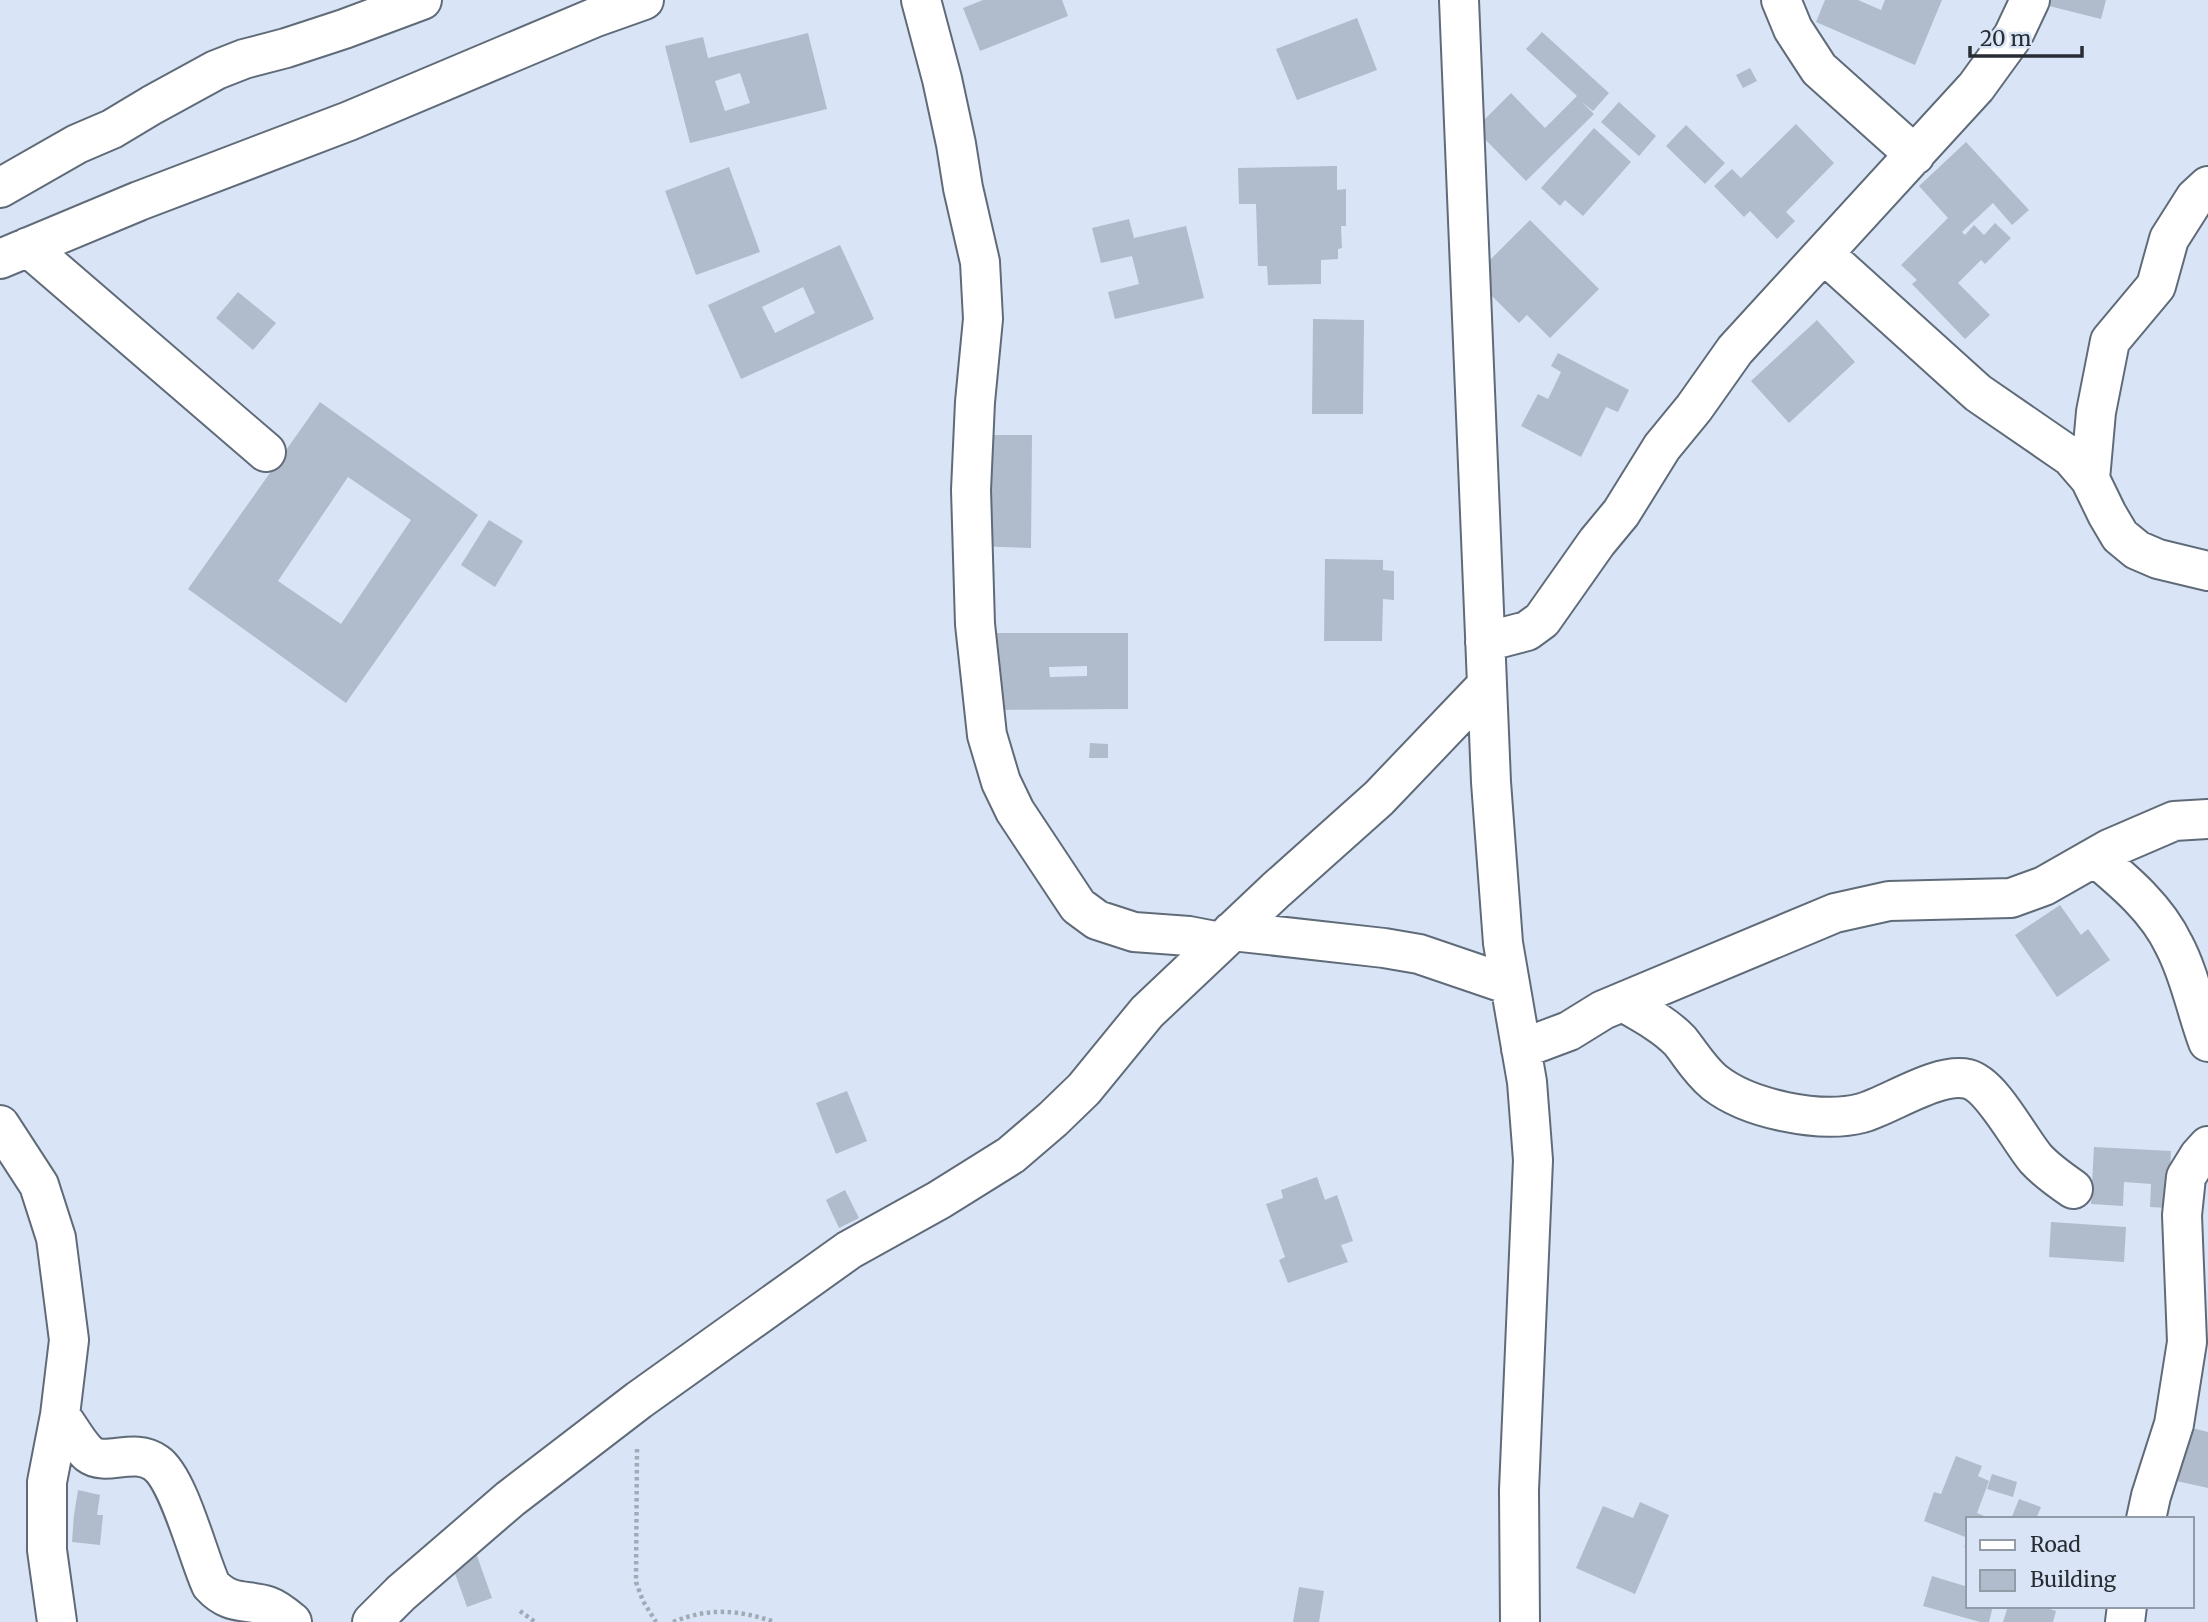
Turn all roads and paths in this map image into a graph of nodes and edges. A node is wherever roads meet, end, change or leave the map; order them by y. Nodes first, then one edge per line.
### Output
1 (422, 0) edge
2 (644, 0) edge
3 (921, 0) edge
4 (1459, 0) edge
5 (1781, 0) edge
6 (2030, 0) edge
7 (1915, 155) junction
8 (2208, 186) edge
9 (0, 188) edge
10 (14, 253) edge
11 (1824, 254) junction
12 (266, 452) dead end
13 (2090, 479) junction
14 (2208, 571) edge
15 (1485, 642) junction
16 (1486, 686) junction
17 (2208, 819) edge
18 (2095, 857) junction
19 (1226, 937) junction
20 (1510, 985) junction
21 (1623, 1002) junction
22 (2208, 1042) edge
23 (1521, 1049) junction
24 (0, 1125) edge
25 (2208, 1146) edge
26 (2073, 1189) dead end
27 (639, 1400) junction
28 (60, 1415) junction
29 (2146, 1517) edge
30 (520, 1611) dead end
31 (57, 1622) edge
32 (292, 1622) edge
33 (372, 1622) edge
34 (535, 1622) edge
35 (656, 1622) edge
36 (673, 1622) edge
37 (775, 1622) edge
38 (1520, 1622) edge

1 - 9 street
2 - 10 street
3 - 19 street
4 - 15 street
5 - 7 street
6 - 7 street
7 - 11 street
8 - 13 street
10 - 12 street
11 - 13 street
11 - 15 street
13 - 14 street
15 - 16 street
16 - 19 street
16 - 20 street
17 - 18 street
18 - 21 street
18 - 22 street
19 - 20 street
19 - 27 street
20 - 23 street
21 - 23 street
21 - 26 street
23 - 38 street
24 - 28 street
25 - 29 street
27 - 33 street
27 - 35 path
28 - 31 street
28 - 32 street
30 - 34 path
36 - 37 path

